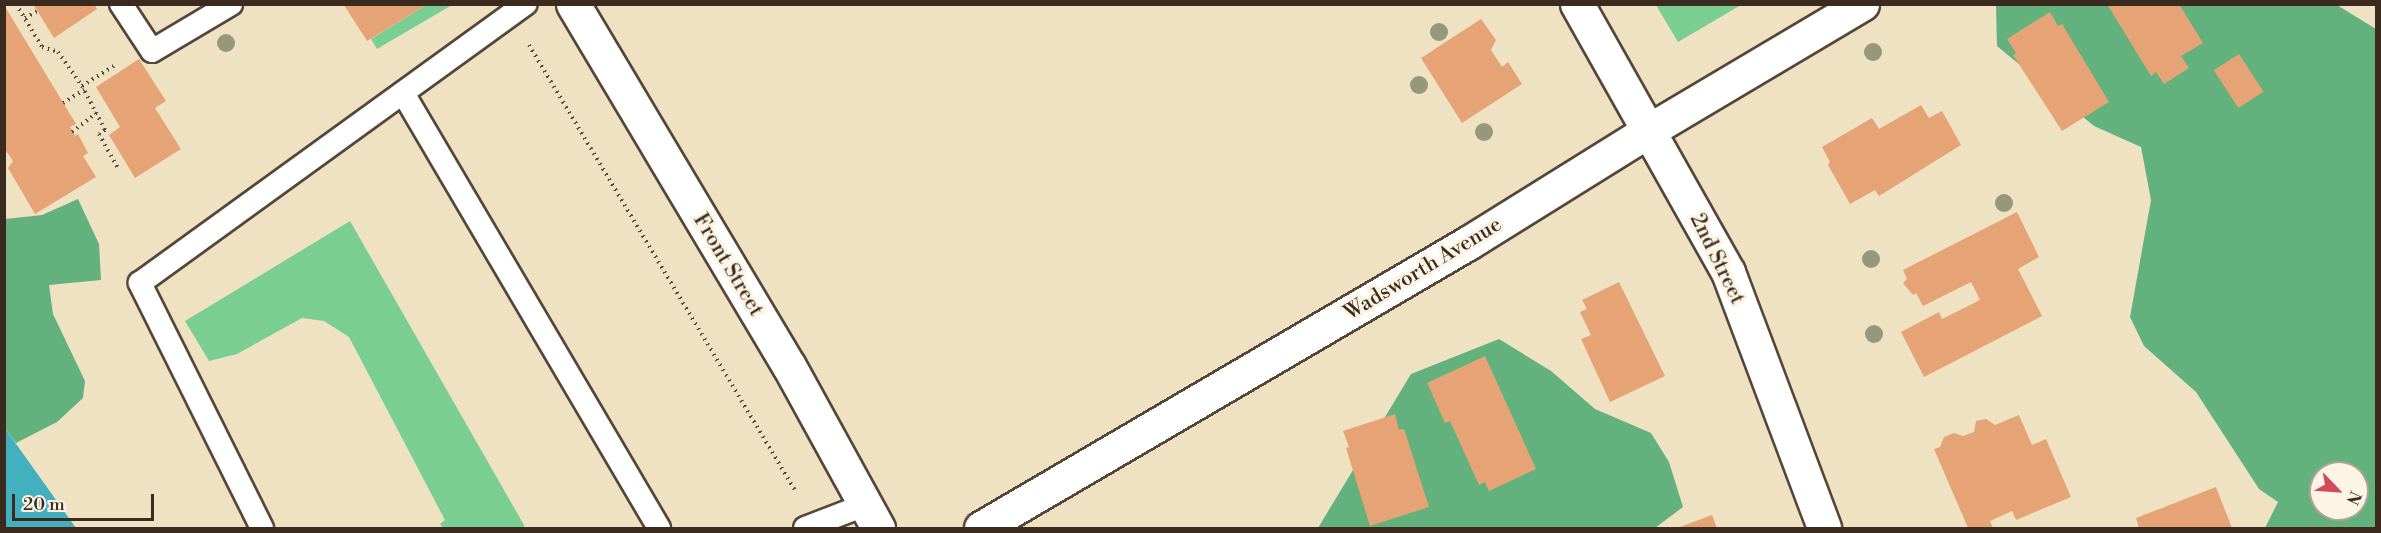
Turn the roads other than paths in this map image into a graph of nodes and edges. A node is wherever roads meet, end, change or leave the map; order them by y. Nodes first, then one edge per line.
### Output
1 (122, 4) edge
2 (231, 4) edge
3 (573, 4) edge
4 (1577, 4) edge
5 (1862, 4) edge
6 (519, 10) edge
7 (403, 93) junction
8 (1648, 131) junction
9 (872, 517) edge
10 (810, 526) edge
11 (262, 528) edge
12 (659, 528) edge
13 (981, 528) edge
14 (1824, 528) edge

1 - 2 lane
3 - 9 main road, Front Street
4 - 8 main road, 2nd Street
5 - 8 main road, Wadsworth Avenue
6 - 7 lane
7 - 11 lane
7 - 12 lane
8 - 13 main road, Wadsworth Avenue
8 - 14 main road, 2nd Street
9 - 10 lane

